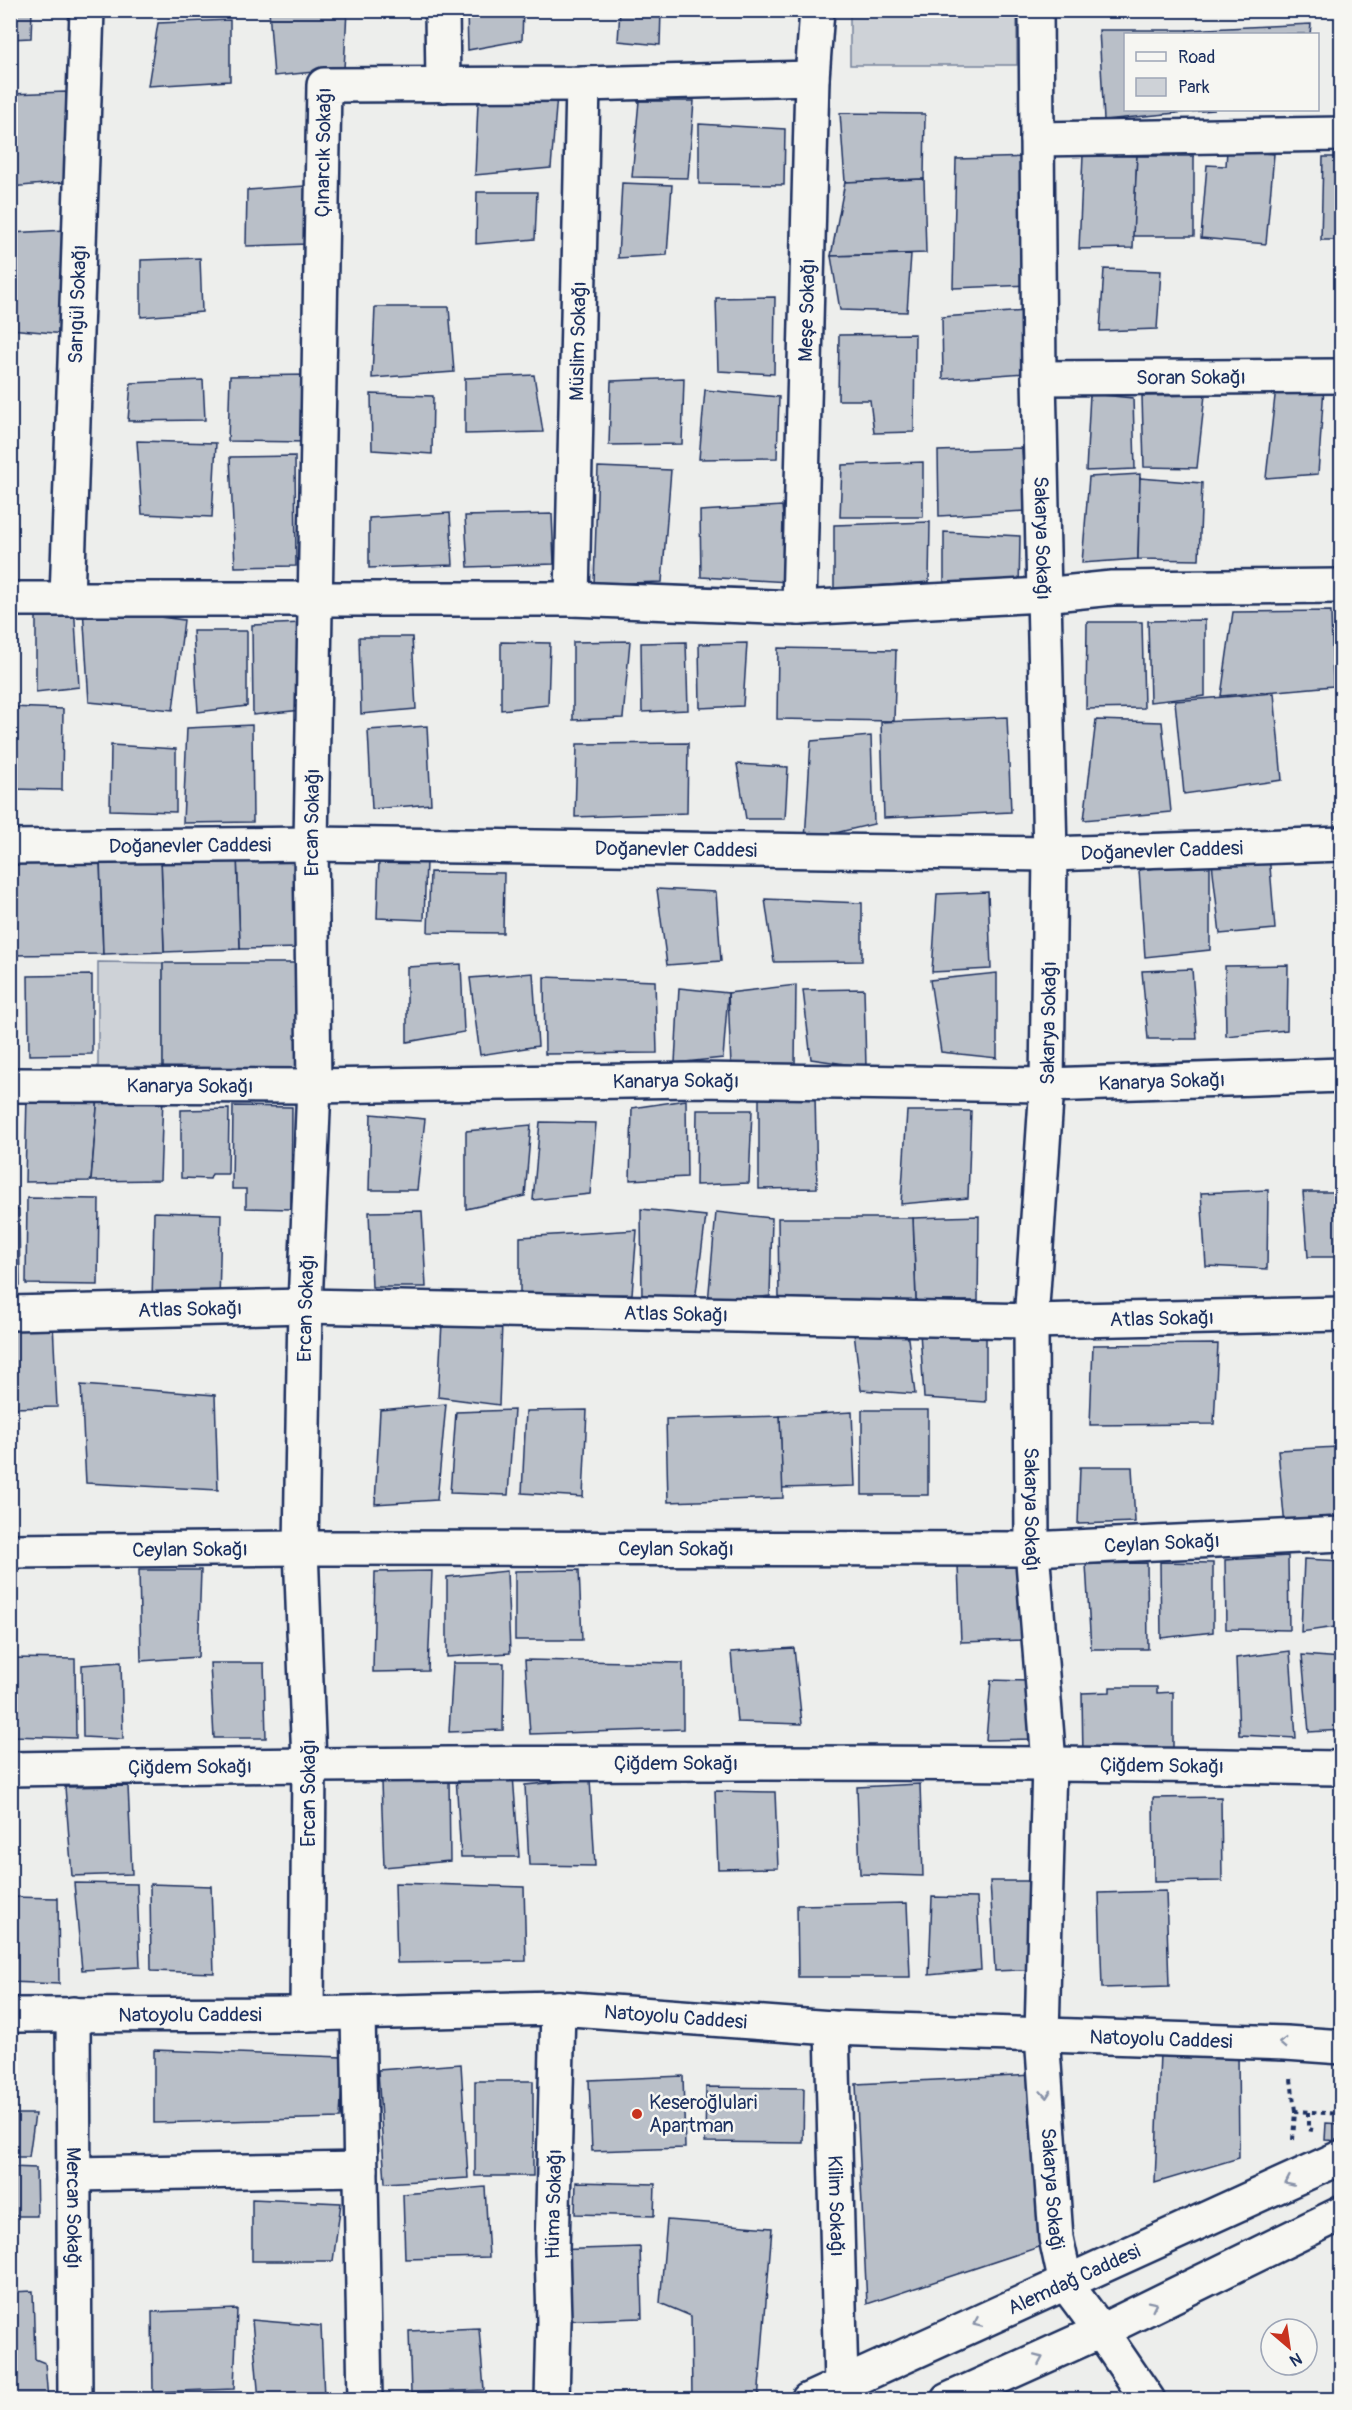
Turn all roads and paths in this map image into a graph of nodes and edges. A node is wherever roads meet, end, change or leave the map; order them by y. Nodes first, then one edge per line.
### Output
1 (87, 10) edge
2 (442, 10) edge
3 (817, 10) edge
4 (1036, 10) edge
5 (812, 78) junction
6 (583, 84) junction
7 (443, 85) junction
8 (1341, 134) edge
9 (1037, 139) junction
10 (1341, 376) edge
11 (1039, 378) junction
12 (1341, 586) edge
13 (1043, 595) junction
14 (67, 598) junction
15 (572, 598) junction
16 (10, 599) edge
17 (315, 600) junction
18 (799, 608) junction
19 (311, 844) junction
20 (1341, 844) edge
21 (10, 847) edge
22 (1050, 854) junction
23 (1341, 1076) edge
24 (10, 1085) edge
25 (1047, 1085) junction
26 (314, 1086) junction
27 (305, 1305) junction
28 (10, 1313) edge
29 (1341, 1314) edge
30 (1031, 1321) junction
31 (1341, 1534) edge
32 (301, 1548) junction
33 (1032, 1549) junction
34 (10, 1551) edge
35 (1049, 1763) junction
36 (309, 1764) junction
37 (1341, 1768) edge
38 (10, 1769) edge
39 (558, 2008) junction
40 (358, 2013) junction
41 (73, 2014) junction
42 (307, 2014) junction
43 (10, 2015) edge
44 (832, 2028) junction
45 (1042, 2035) junction
46 (1341, 2047) edge
47 (1308, 2112) dead end
48 (1317, 2113) dead end
49 (1341, 2114) edge
50 (1320, 2130) dead end
51 (1341, 2157) edge
52 (361, 2169) junction
53 (74, 2174) junction
54 (1341, 2213) edge
55 (1066, 2284) junction
56 (1101, 2331) junction
57 (842, 2384) junction
58 (75, 2400) edge
59 (365, 2400) edge
60 (552, 2400) edge
61 (808, 2400) edge
62 (948, 2400) edge
63 (1148, 2400) edge

1 - 14 street, Sarıgül Sokağı
2 - 7 street
3 - 5 street, Meşe Sokağı
4 - 9 street, Sakarya Sokağı
5 - 6 street, Çınarcık Sokağı
5 - 18 street, Meşe Sokağı
6 - 7 street, Çınarcık Sokağı
6 - 15 street, Müslim Sokağı
7 - 17 street, Çınarcık Sokağı
8 - 9 street
9 - 11 street, Sakarya Sokağı
10 - 11 street, Soran Sokağı
11 - 13 street, Sakarya Sokağı
12 - 13 street
13 - 18 street
13 - 22 street, Sakarya Sokağı
14 - 16 street
14 - 17 street
15 - 17 street
15 - 18 street
17 - 19 street, Ercan Sokağı
19 - 21 street, Doğanevler Caddesi
19 - 22 street, Doğanevler Caddesi
19 - 26 street, Ercan Sokağı
20 - 22 street, Doğanevler Caddesi
22 - 25 street, Sakarya Sokağı
23 - 25 street, Kanarya Sokağı
24 - 26 street, Kanarya Sokağı
25 - 26 street, Kanarya Sokağı
25 - 30 street, Sakarya Sokağı
26 - 27 street, Ercan Sokağı
27 - 28 street, Atlas Sokağı
27 - 30 street, Atlas Sokağı
27 - 32 street, Ercan Sokağı
29 - 30 street, Atlas Sokağı
30 - 33 street, Sakarya Sokağı
31 - 33 street, Ceylan Sokağı
32 - 33 street, Ceylan Sokağı
32 - 34 street, Ceylan Sokağı
32 - 36 street, Ercan Sokağı
33 - 35 street, Sakarya Sokağı
35 - 36 street, Çiğdem Sokağı
35 - 37 street, Çiğdem Sokağı
35 - 45 street, Sakarya Sokağı
36 - 38 street, Çiğdem Sokağı
36 - 42 street, Ercan Sokağı
39 - 40 street, Natoyolu Caddesi
39 - 44 street, Natoyolu Caddesi
39 - 60 street, Hüma Sokağı
40 - 42 street, Natoyolu Caddesi
40 - 52 street
41 - 42 street, Natoyolu Caddesi
41 - 43 street, Natoyolu Caddesi
41 - 53 street, Mercan Sokağı
44 - 45 street, Natoyolu Caddesi
44 - 57 street, Kilim Sokağı
46 -> 45 street, Natoyolu Caddesi
45 -> 55 street, Sakarya Sokaği
47 - 50 path
48 - 49 path
51 -> 55 street, Alemdağ Caddesi
52 - 53 street
52 - 59 street
53 - 58 street, Mercan Sokağı
56 -> 54 street
55 - 56 street, Sakarya Sokaği
55 -> 57 street, Alemdağ Caddesi
62 -> 56 street
56 - 63 street, Sakarya Sokaği
57 - 61 street, Alemdağ Caddesi

